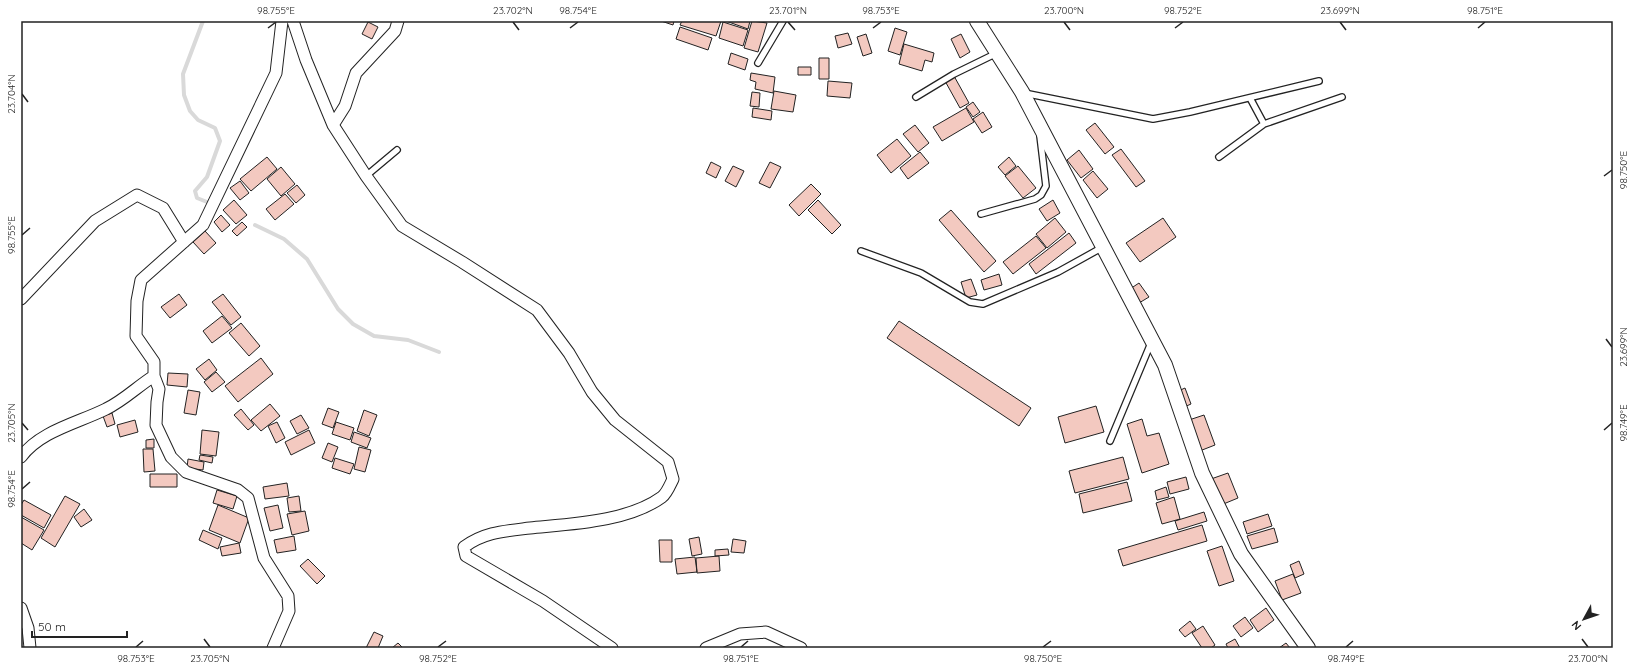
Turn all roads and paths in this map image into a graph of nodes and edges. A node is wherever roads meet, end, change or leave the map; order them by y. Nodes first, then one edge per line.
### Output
1 (282, 21) edge
2 (293, 21) edge
3 (398, 21) edge
4 (783, 21) edge
5 (977, 21) edge
6 (997, 53) junction
7 (758, 63) dead end
8 (1319, 81) dead end
9 (1022, 92) junction
10 (916, 97) dead end
11 (1342, 97) dead end
12 (1250, 98) junction
13 (1264, 124) junction
14 (333, 125) junction
15 (1039, 127) junction
16 (397, 150) dead end
17 (1219, 157) dead end
18 (366, 176) junction
19 (981, 214) dead end
20 (184, 242) junction
21 (1103, 246) junction
22 (861, 251) dead end
23 (21, 299) edge
24 (1152, 341) junction
25 (154, 376) junction
26 (1110, 441) dead end
27 (21, 457) edge
28 (21, 608) edge
29 (30, 648) edge
30 (273, 648) edge
31 (612, 648) edge
32 (706, 648) edge
33 (801, 648) edge
34 (1308, 648) edge

1 - 20 street
2 - 14 street
3 - 14 street
4 - 7 lane
5 - 6 street
6 - 9 street
6 - 10 lane
8 - 12 lane
9 - 12 lane
9 - 15 street
11 - 13 lane
12 - 13 lane
13 - 17 lane
14 - 18 street
15 - 19 lane
15 - 21 street
16 - 18 lane
18 - 31 street
20 - 23 street
20 - 25 street
21 - 22 lane
21 - 24 street
24 - 26 lane
24 - 34 street
25 - 27 street
25 - 30 street
28 - 29 street
32 - 33 street

